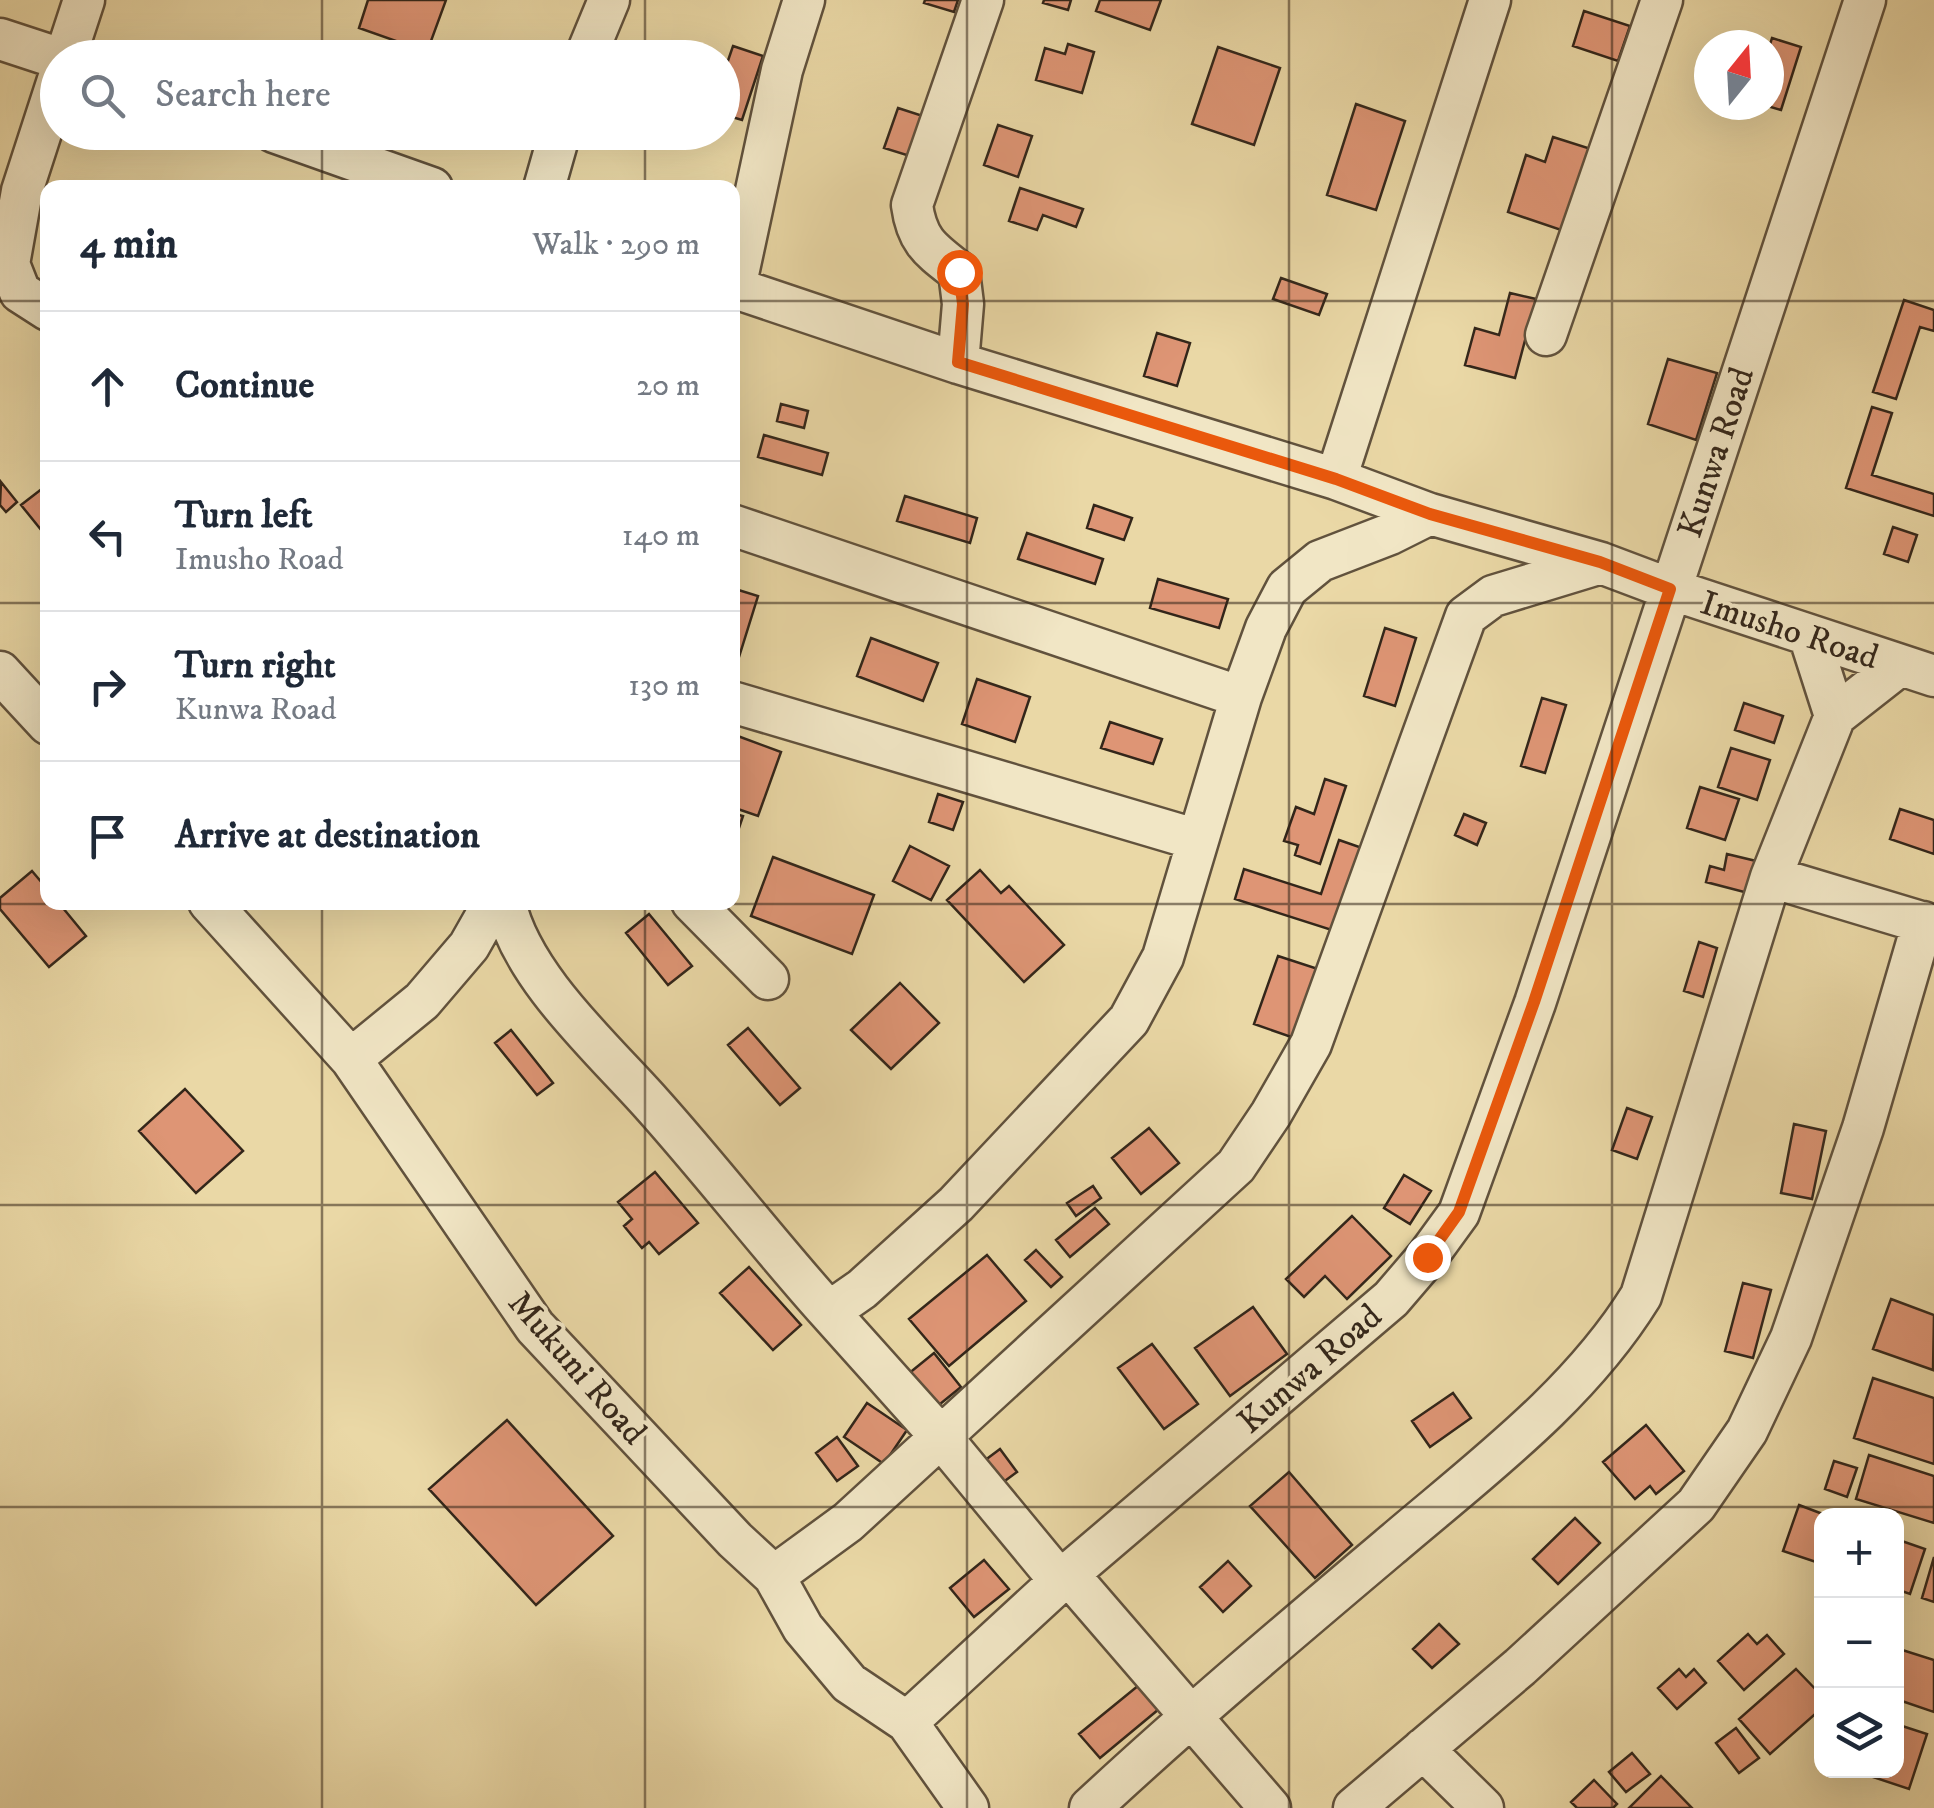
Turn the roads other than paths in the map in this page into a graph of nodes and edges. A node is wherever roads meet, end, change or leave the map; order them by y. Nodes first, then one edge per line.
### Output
1 (84, 0) edge
2 (608, 0) edge
3 (804, 0) edge
4 (984, 0) edge
5 (1490, 0) edge
6 (1662, 0) edge
7 (1865, 0) edge
8 (0, 39) edge
9 (68, 40) edge
10 (592, 40) edge
11 (40, 51) edge
12 (40, 135) edge
13 (325, 150) edge
14 (555, 150) edge
15 (409, 180) edge
16 (546, 180) edge
17 (740, 261) edge
18 (740, 290) edge
19 (40, 305) edge
20 (1546, 335) dead end
21 (958, 362) junction
22 (1336, 479) junction
23 (1430, 514) junction
24 (740, 527) edge
25 (1600, 562) junction
26 (1670, 589) junction
27 (1810, 635) junction
28 (1917, 670) edge
29 (0, 672) edge
30 (1241, 696) junction
31 (740, 704) edge
32 (40, 715) edge
33 (1836, 716) junction
34 (1198, 840) junction
35 (1770, 877) junction
36 (216, 910) edge
37 (489, 910) edge
38 (507, 910) edge
39 (700, 910) edge
40 (1928, 924) edge
41 (768, 980) dead end
42 (351, 1059) junction
43 (830, 1312) junction
44 (941, 1436) junction
45 (774, 1576) junction
46 (1064, 1578) junction
47 (1190, 1716) junction
48 (906, 1722) junction
49 (1423, 1749) junction
50 (968, 1808) edge
51 (1090, 1808) edge
52 (1270, 1808) edge
53 (1354, 1808) edge
54 (1483, 1808) edge

1 - 9 street
2 - 10 street
3 - 17 street
4 - 21 street
5 - 22 street
6 - 20 street
7 - 26 street, Kunwa Road
8 - 11 street
12 - 19 street
13 - 15 street
14 - 16 street
18 - 21 street, Imusho Road
21 - 22 street, Imusho Road
22 - 23 street, Imusho Road
23 - 25 street, Imusho Road
23 - 30 street
24 - 30 street
25 - 26 street, Imusho Road
25 - 44 street
26 - 27 street, Imusho Road
26 - 46 street, Kunwa Road
27 - 28 street, Imusho Road
27 - 33 street
28 - 33 street
29 - 32 street
30 - 34 street
31 - 34 street
33 - 35 street
34 - 43 street
35 - 40 street
35 - 47 street
36 - 42 street, Mukuni Road
37 - 42 street
38 - 43 street
39 - 41 street
40 - 49 street
42 - 45 street, Mukuni Road
43 - 44 street
44 - 45 street
44 - 46 street
45 - 48 street, Mukuni Road
46 - 47 street
46 - 48 street, Kunwa Road
47 - 51 street
47 - 52 street
48 - 50 street, Mukuni Road
49 - 53 street
49 - 54 street

